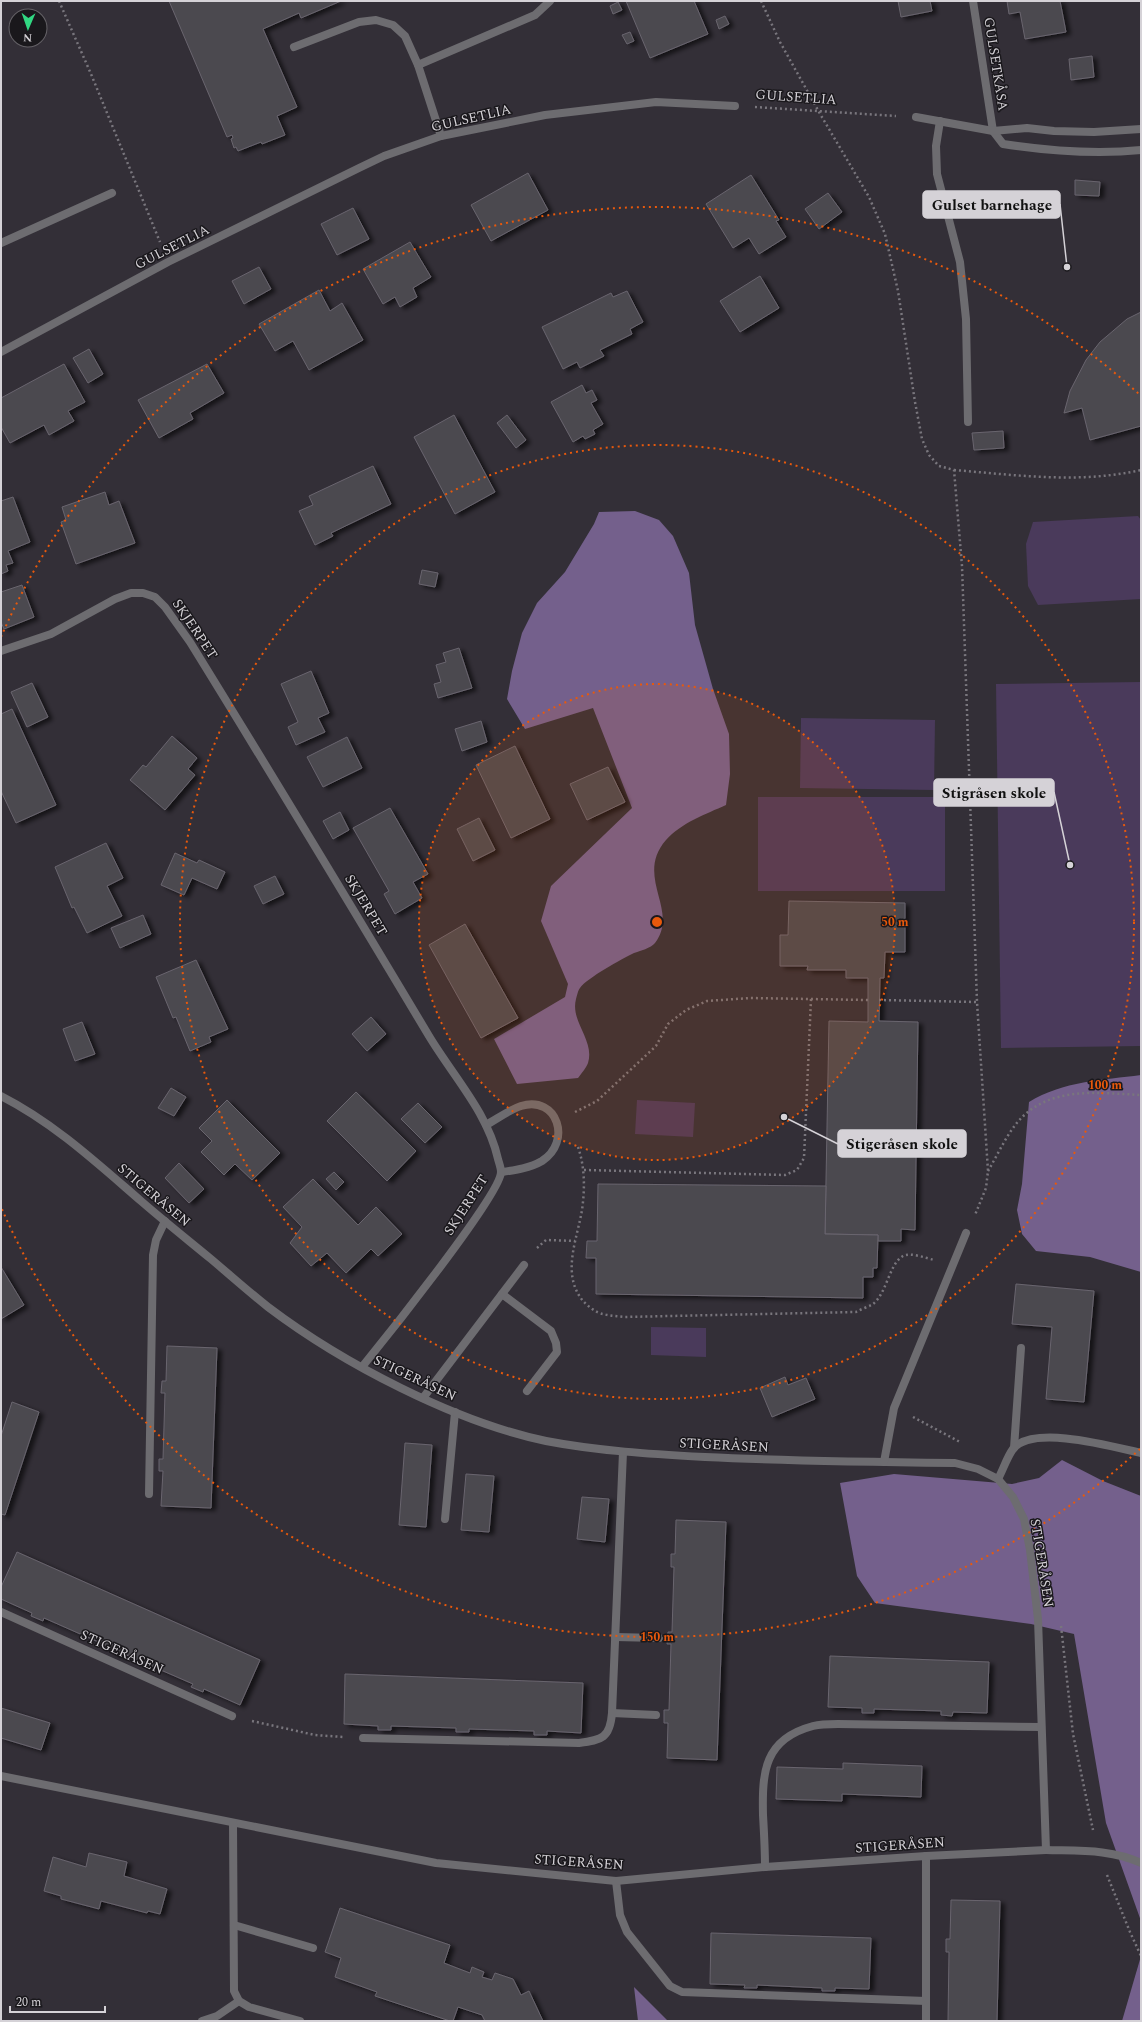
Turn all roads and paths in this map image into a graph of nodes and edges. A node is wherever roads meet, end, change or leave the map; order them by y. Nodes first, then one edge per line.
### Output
1 (59, 1) edge
2 (550, 1) edge
3 (761, 1) edge
4 (973, 1) edge
5 (294, 47) dead end
6 (418, 65) junction
7 (735, 106) joint
8 (819, 112) junction
9 (916, 117) joint
10 (940, 121) junction
11 (1141, 129) edge
12 (993, 131) junction
13 (441, 136) junction
14 (1141, 150) edge
15 (112, 193) dead end
16 (1, 243) edge
17 (168, 262) junction
18 (1, 352) edge
19 (968, 422) dead end
20 (954, 470) junction
21 (1141, 470) edge
22 (1, 651) edge
23 (810, 999) junction
24 (868, 1000) dead end
25 (879, 1000) dead end
26 (977, 1002) junction
27 (1141, 1095) edge
28 (1, 1096) edge
29 (557, 1121) junction
30 (486, 1125) junction
31 (576, 1142) dead end
32 (584, 1170) junction
33 (988, 1171) junction
34 (502, 1172) junction
35 (165, 1221) junction
36 (966, 1233) joint
37 (575, 1242) junction
38 (954, 1264) junction
39 (524, 1265) joint
40 (502, 1294) junction
41 (1021, 1348) dead end
42 (362, 1367) junction
43 (527, 1391) dead end
44 (423, 1398) junction
45 (455, 1412) junction
46 (1014, 1448) junction
47 (623, 1452) junction
48 (1141, 1453) edge
49 (884, 1462) junction
50 (998, 1479) junction
51 (149, 1494) dead end
52 (445, 1518) dead end
53 (1, 1612) edge
54 (615, 1637) junction
55 (659, 1638) dead end
56 (612, 1713) junction
57 (656, 1715) dead end
58 (232, 1716) joint
59 (1041, 1728) junction
60 (363, 1738) joint
61 (1, 1776) edge
62 (233, 1822) junction
63 (1046, 1850) junction
64 (926, 1856) junction
65 (1141, 1863) edge
66 (765, 1867) junction
67 (616, 1880) junction
68 (234, 1925) junction
69 (313, 1948) dead end
70 (239, 2001) junction
71 (926, 2001) junction
72 (202, 2021) edge
73 (300, 2021) edge
74 (926, 2021) edge

1 - 17 path
2 - 6 street
3 - 8 path
4 - 12 street, GULSETKÅSA
5 - 6 street
6 - 13 street
7 - 8 path, GULSETLIA
7 - 13 street, GULSETLIA
8 - 9 path, GULSETLIA
8 - 20 path
9 - 10 street
10 - 12 street
10 - 19 street
11 - 12 street
12 - 14 street
13 - 17 street, GULSETLIA
15 - 16 street
17 - 18 street, GULSETLIA
20 - 21 path
20 - 26 path
22 - 30 street, SKJERPET
23 - 24 path
23 - 29 path
23 - 32 path
25 - 26 path
26 - 33 path
27 - 33 path
28 - 35 street, STIGERÅSEN
29 - 30 street
29 - 34 street
30 - 34 street, SKJERPET
31 - 32 path
32 - 37 path
33 - 36 path
34 - 42 street, SKJERPET
35 - 42 street, STIGERÅSEN
35 - 51 street
36 - 38 street
37 - 38 path
37 - 39 path
38 - 49 street
39 - 40 street
40 - 43 street
40 - 44 street
41 - 46 street
42 - 44 street, STIGERÅSEN
44 - 45 street, STIGERÅSEN
45 - 47 street, STIGERÅSEN
45 - 52 street
46 - 48 street
46 - 50 street
47 - 49 street, STIGERÅSEN
47 - 54 street
49 - 50 street, STIGERÅSEN
50 - 59 street, STIGERÅSEN
53 - 58 street, STIGERÅSEN
54 - 55 street
54 - 56 street
56 - 57 street
56 - 60 street
58 - 60 path
59 - 63 street, STIGERÅSEN
59 - 66 street
61 - 62 street, STIGERÅSEN
62 - 67 street, STIGERÅSEN
62 - 68 street
63 - 64 street, STIGERÅSEN
63 - 65 street
64 - 66 street, STIGERÅSEN
64 - 71 street
66 - 67 street, STIGERÅSEN
67 - 71 street
68 - 69 street
68 - 70 street
70 - 72 street
70 - 73 street
71 - 74 street

